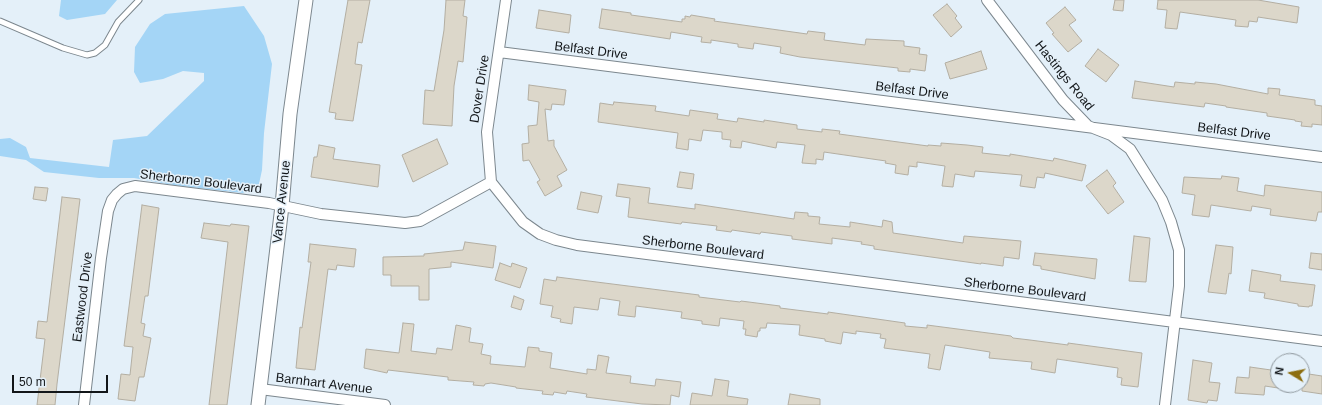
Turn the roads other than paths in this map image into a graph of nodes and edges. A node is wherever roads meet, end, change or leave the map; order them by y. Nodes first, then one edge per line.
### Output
1 (139, 0) edge
2 (306, 0) edge
3 (506, 0) edge
4 (987, 0) edge
5 (0, 21) edge
6 (499, 52) junction
7 (1088, 126) junction
8 (1322, 157) edge
9 (491, 182) junction
10 (117, 194) joint
11 (282, 206) junction
12 (1175, 322) junction
13 (1322, 340) edge
14 (260, 389) junction
15 (84, 405) edge
16 (258, 405) edge
17 (385, 405) edge
18 (1165, 405) edge

1 - 5 lane
2 - 11 street, Vance Avenue
3 - 6 street, Dover Drive
4 - 7 street, Hastings Road
6 - 7 street, Belfast Drive
6 - 9 street, Dover Drive
7 - 8 street, Belfast Drive
7 - 12 street, Hastings Road
9 - 11 street, Sherborne Boulevard
9 - 12 street, Sherborne Boulevard
10 - 11 street, Sherborne Boulevard
10 - 15 street, Eastwood Drive
11 - 14 street, Vance Avenue
12 - 13 street, Sherborne Boulevard
12 - 18 street, Hastings Road
14 - 16 street, Vance Avenue
14 - 17 street, Barnhart Avenue

